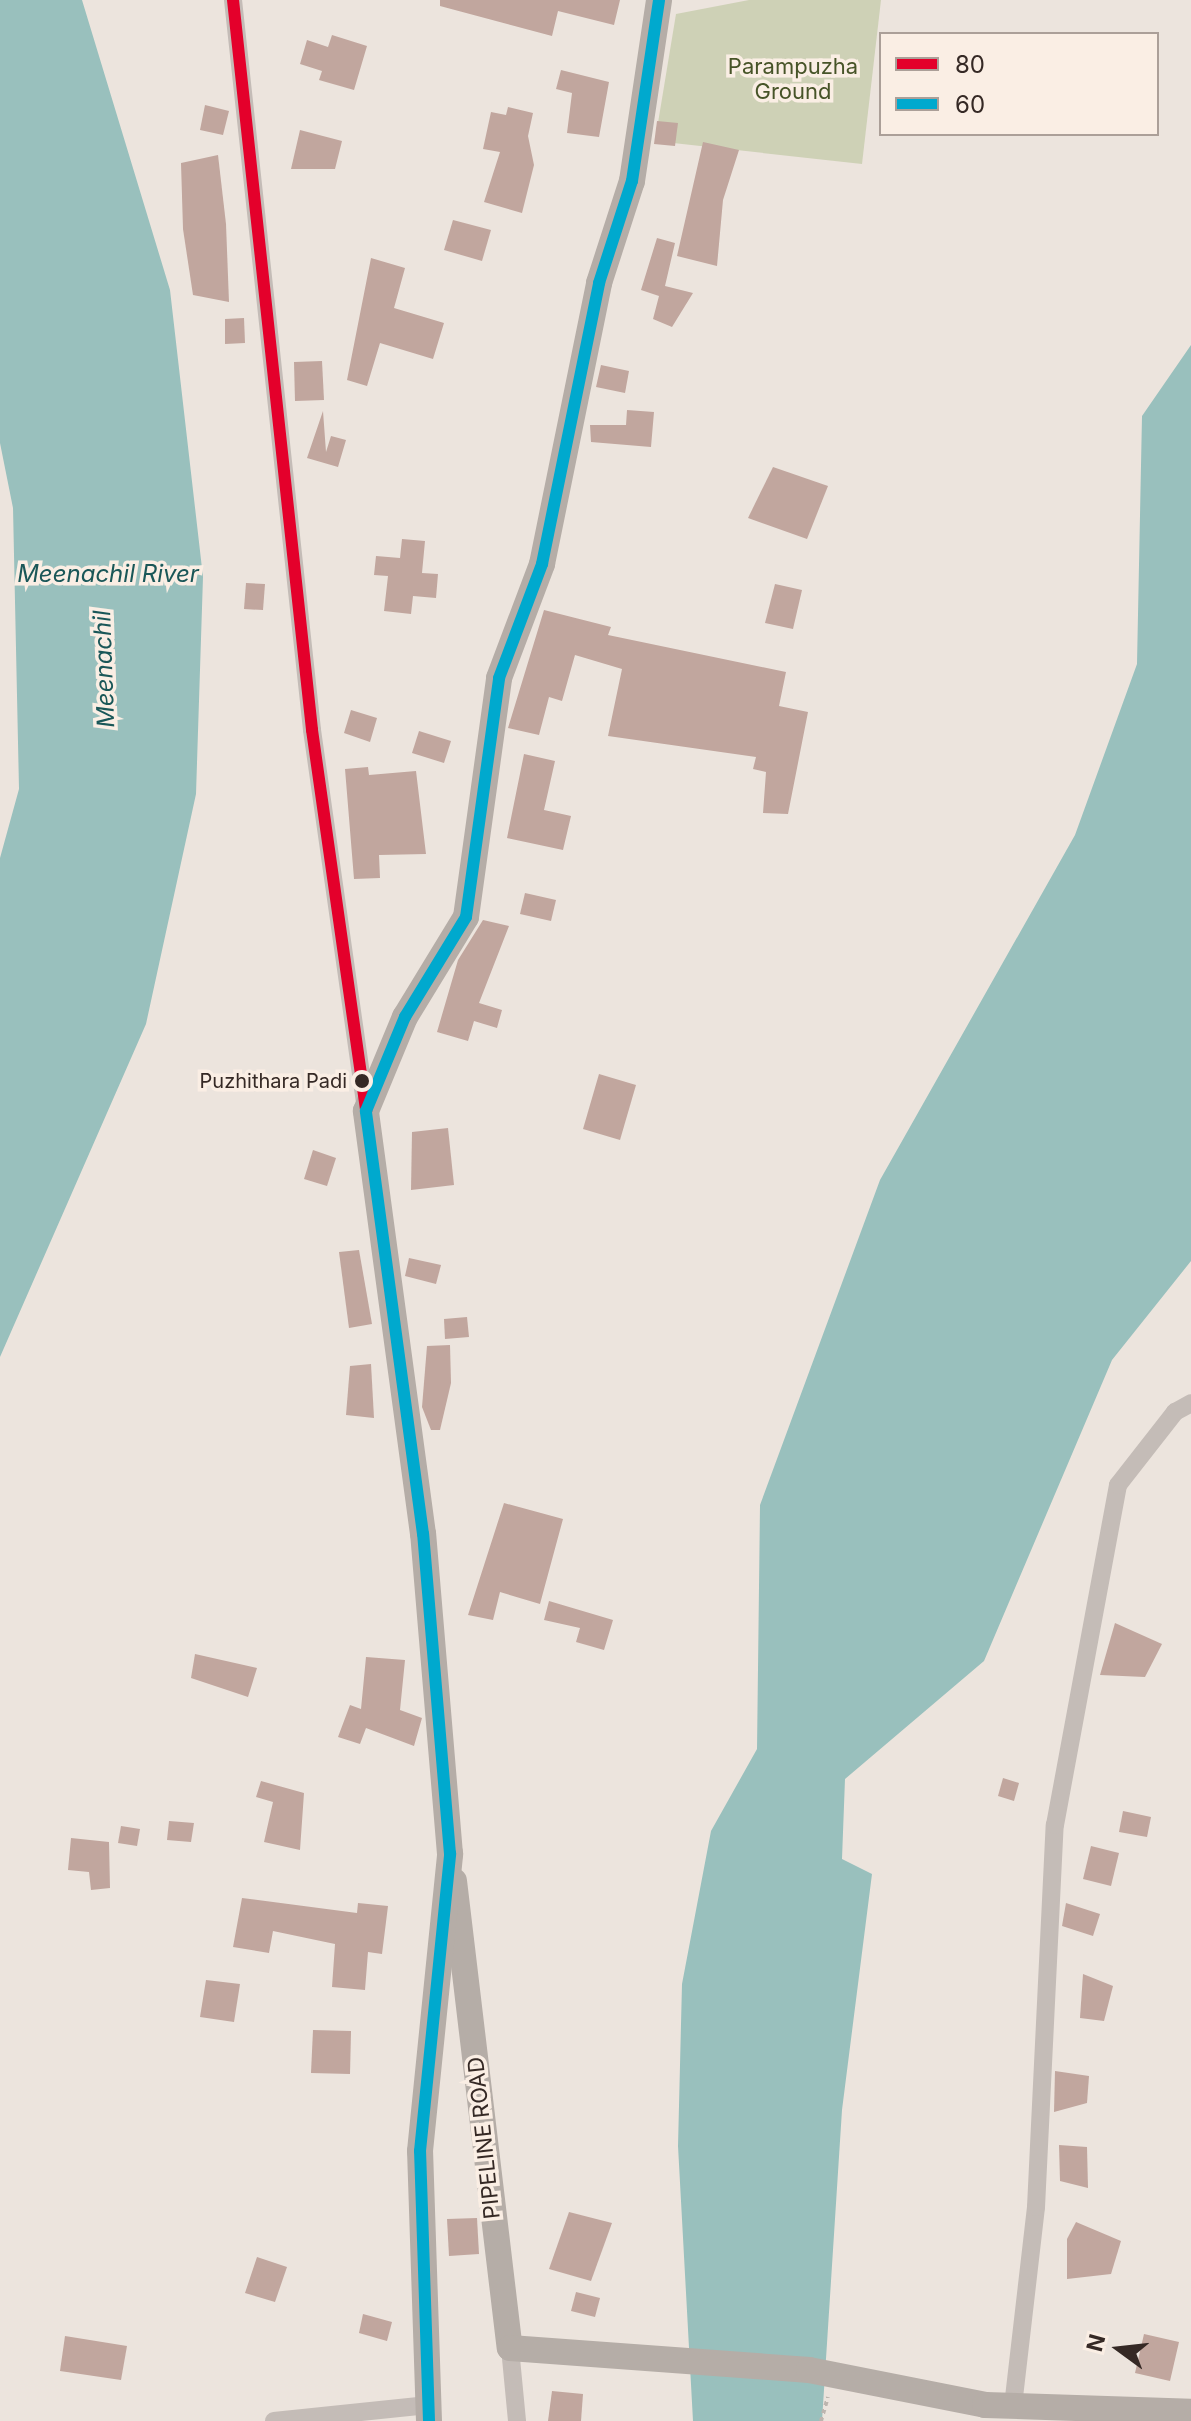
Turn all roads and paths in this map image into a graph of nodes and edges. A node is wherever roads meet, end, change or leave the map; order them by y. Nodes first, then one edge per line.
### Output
1 (233, 0) edge
2 (659, 0) edge
3 (366, 1111) junction
4 (1191, 1403) edge
5 (450, 1854) junction
6 (510, 2348) junction
7 (828, 2401) dead end
8 (1002, 2411) edge
9 (1191, 2412) edge
10 (429, 2413) edge
11 (274, 2421) edge
12 (517, 2421) edge
13 (821, 2421) edge

1 - 3 street
2 - 3 main road
3 - 5 main road
4 - 8 street
5 - 6 main road, PIPELINE ROAD
5 - 10 main road
6 - 8 main road
6 - 12 street, PIPELINE ROAD
7 - 13 path
8 - 9 main road
10 - 11 street

